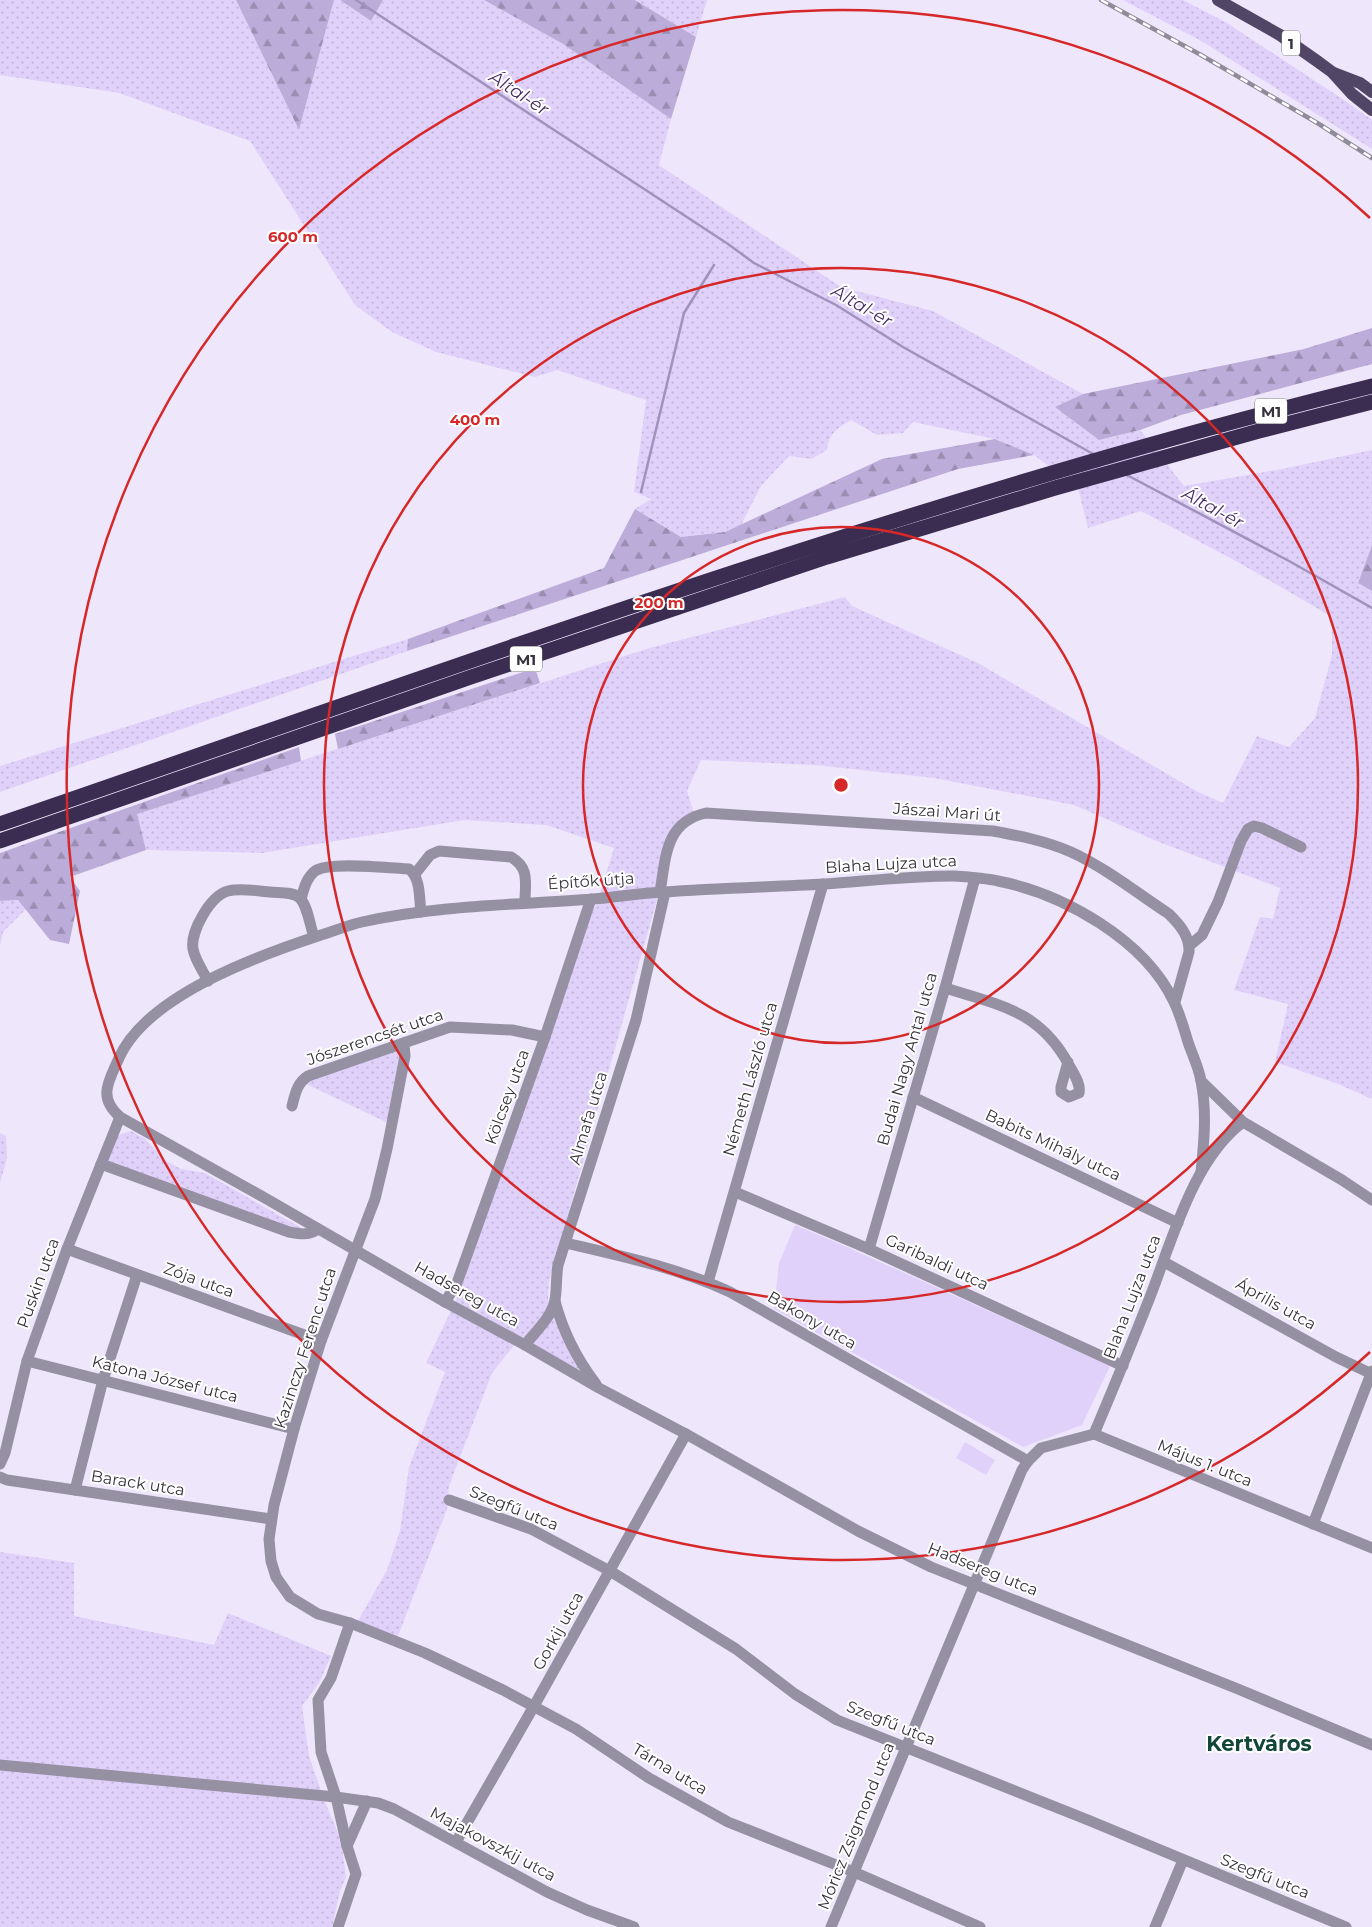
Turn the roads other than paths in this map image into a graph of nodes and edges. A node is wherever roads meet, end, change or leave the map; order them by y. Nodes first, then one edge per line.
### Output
1 (1218, 0) edge
2 (1332, 72) junction
3 (1372, 92) edge
4 (1372, 110) edge
5 (1372, 386) edge
6 (1372, 402) edge
7 (0, 824) edge
8 (0, 841) edge
9 (1301, 847) dead end
10 (415, 874) junction
11 (975, 878) junction
12 (824, 884) junction
13 (662, 892) junction
14 (301, 899) junction
15 (591, 899) junction
16 (525, 902) junction
17 (421, 912) junction
18 (314, 937) junction
19 (1189, 946) junction
20 (208, 981) junction
21 (945, 988) junction
22 (1175, 1002) junction
23 (545, 1037) junction
24 (404, 1043) junction
25 (1068, 1062) dead end
26 (1201, 1081) junction
27 (913, 1097) junction
28 (292, 1106) dead end
29 (116, 1113) junction
30 (1243, 1122) junction
31 (101, 1164) junction
32 (1201, 1172) junction
33 (735, 1192) junction
34 (1372, 1200) edge
35 (1178, 1223) junction
36 (318, 1229) junction
37 (566, 1243) junction
38 (67, 1249) junction
39 (355, 1249) junction
40 (869, 1250) junction
41 (1164, 1262) junction
42 (137, 1275) junction
43 (708, 1282) junction
44 (555, 1301) junction
45 (445, 1302) junction
46 (321, 1342) junction
47 (525, 1345) junction
48 (27, 1361) junction
49 (1123, 1366) junction
50 (1372, 1373) edge
51 (103, 1380) junction
52 (599, 1388) junction
53 (294, 1429) junction
54 (686, 1434) junction
55 (1094, 1434) junction
56 (1028, 1461) junction
57 (0, 1464) edge
58 (0, 1477) edge
59 (75, 1490) junction
60 (449, 1500) dead end
61 (271, 1520) junction
62 (1313, 1524) junction
63 (1372, 1548) edge
64 (610, 1571) junction
65 (974, 1584) junction
66 (350, 1624) junction
67 (534, 1706) junction
68 (1372, 1744) edge
69 (906, 1747) junction
70 (0, 1765) edge
71 (336, 1797) junction
72 (367, 1801) junction
73 (456, 1842) junction
74 (347, 1846) junction
75 (1183, 1860) junction
76 (854, 1872) junction
77 (338, 1927) edge
78 (634, 1927) edge
79 (831, 1927) edge
80 (980, 1927) edge
81 (1155, 1927) edge
82 (1346, 1927) edge

1 - 2 main road, 1
2 - 3 main road, 1
2 - 4 main road, 1
5 - 7 highway, M1
6 - 8 highway, M1
9 - 19 street
10 - 14 street
10 - 16 street, Építők útja
10 - 17 street
11 - 12 street, Blaha Lujza utca
11 - 21 street, Budai Nagy Antal utca
11 - 22 street, Blaha Lujza utca
12 - 13 street, Blaha Lujza utca
12 - 33 street, Németh László utca
13 - 15 street, Építők útja
13 - 19 street, Jászai Mari út
13 - 37 street, Almafa utca
14 - 18 street
14 - 20 street
15 - 16 street, Építők útja
15 - 23 street, Kölcsey utca
16 - 17 street, Építők útja
17 - 18 street, Építők útja
18 - 20 street, Építők útja
19 - 22 street
20 - 29 street, Építők útja
21 - 25 street
21 - 27 street, Budai Nagy Antal utca
22 - 26 street, Blaha Lujza utca
23 - 24 street, Jószerencsét utca
23 - 45 street, Kölcsey utca
24 - 28 street, Jószerencsét utca
24 - 39 street, Kazinczy Ferenc utca
26 - 30 street
26 - 32 street, Blaha Lujza utca
27 - 35 street, Babits Mihály utca
27 - 40 street, Budai Nagy Antal utca
29 - 31 street, Puskin utca
29 - 36 street, Hadsereg utca
30 - 32 street, Blaha Lujza utca
30 - 34 street
31 - 36 street
31 - 38 street, Puskin utca
32 - 35 street, Blaha Lujza utca
33 - 40 street, Garibaldi utca
33 - 43 street, Németh László utca
35 - 41 street, Blaha Lujza utca
36 - 39 street, Hadsereg utca
37 - 43 street, Bakony utca
37 - 44 street, Almafa utca
38 - 42 street, Zója utca
38 - 48 street, Puskin utca
39 - 45 street, Hadsereg utca
39 - 46 street, Kazinczy Ferenc utca
40 - 49 street, Garibaldi utca
41 - 49 street, Blaha Lujza utca
41 - 50 street, Április utca
42 - 46 street, Zója utca
42 - 51 street
43 - 56 street, Bakony utca
44 - 47 street, Almafa utca
44 - 52 street, Hadsereg utca
45 - 47 street, Hadsereg utca
46 - 53 street, Kazinczy Ferenc utca
47 - 52 street, Hadsereg utca
48 - 51 street, Katona József utca
48 - 57 street, Puskin utca
49 - 55 street, Blaha Lujza utca
50 - 62 street
51 - 53 street, Katona József utca
51 - 59 street
52 - 54 street, Hadsereg utca
53 - 61 street, Kazinczy Ferenc utca
54 - 64 street, Gorkij utca
54 - 65 street, Hadsereg utca
55 - 56 street
55 - 62 street, Május 1. utca
56 - 65 street, Móricz Zsigmond utca
58 - 59 street, Barack utca
59 - 61 street, Barack utca
60 - 64 street, Szegfű utca
61 - 66 street, Kazinczy Ferenc utca
62 - 63 street, Május 1. utca
64 - 67 street, Gorkij utca
64 - 69 street, Szegfű utca
65 - 68 street, Hadsereg utca
65 - 69 street, Móricz Zsigmond utca
66 - 67 street, Tárna utca
66 - 71 street
67 - 73 street, Gorkij utca
67 - 76 street, Tárna utca
69 - 75 street, Szegfű utca
69 - 76 street, Móricz Zsigmond utca
70 - 71 street, Majakovszkij utca
71 - 72 street, Majakovszkij utca
71 - 74 street
72 - 73 street, Majakovszkij utca
72 - 74 street
73 - 78 street, Majakovszkij utca
74 - 77 street
75 - 81 street
75 - 82 street, Szegfű utca
76 - 79 street, Móricz Zsigmond utca
76 - 80 street, Tárna utca

